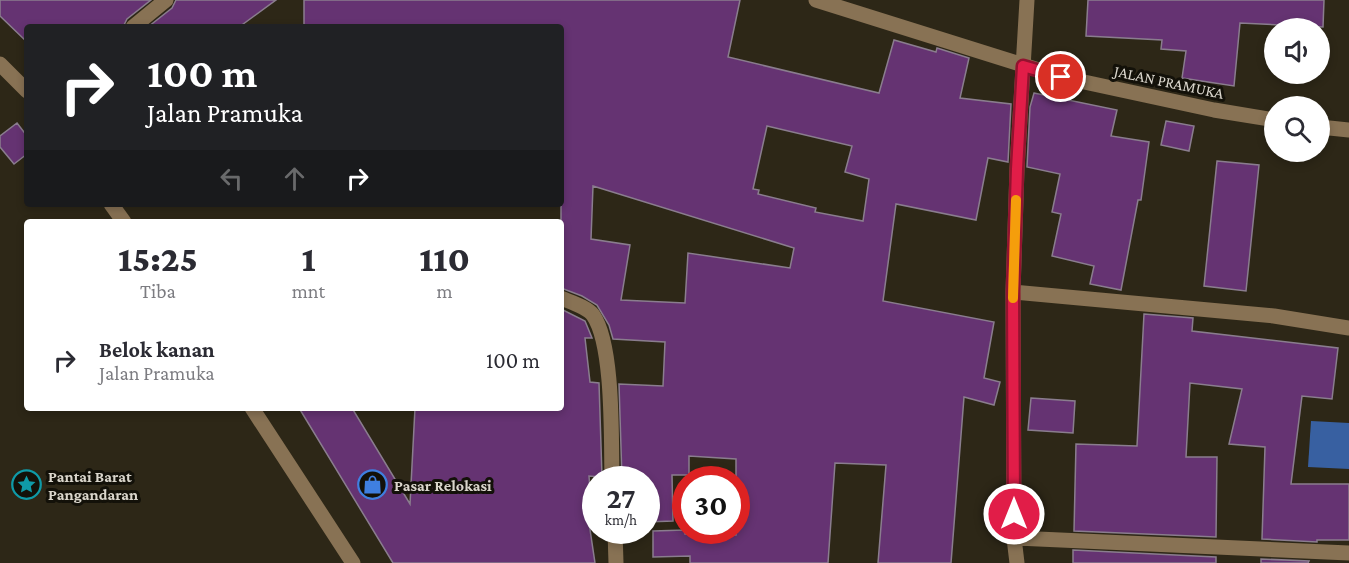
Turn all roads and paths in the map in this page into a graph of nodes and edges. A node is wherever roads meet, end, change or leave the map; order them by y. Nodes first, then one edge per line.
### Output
1 (166, 0) edge
2 (816, 0) edge
3 (1027, 0) edge
4 (857, 6) edge
5 (137, 24) edge
6 (0, 64) edge
7 (1023, 66) junction
8 (24, 88) edge
9 (1264, 118) edge
10 (1330, 128) edge
11 (1349, 130) edge
12 (1013, 291) junction
13 (564, 299) edge
14 (1349, 328) edge
15 (254, 411) edge
16 (612, 466) edge
17 (1014, 538) junction
18 (615, 544) edge
19 (1349, 553) edge
20 (353, 563) edge
21 (616, 563) edge
22 (1017, 563) edge

1 - 5 street
2 - 4 street, JALAN PRAMUKA
3 - 7 street
4 - 7 street, JALAN PRAMUKA
6 - 8 street
7 - 9 street, JALAN PRAMUKA
7 - 12 street
10 - 11 street
12 - 14 street
12 - 17 street
13 - 16 street
15 - 20 street
17 - 19 street
17 - 22 street
18 - 21 street

